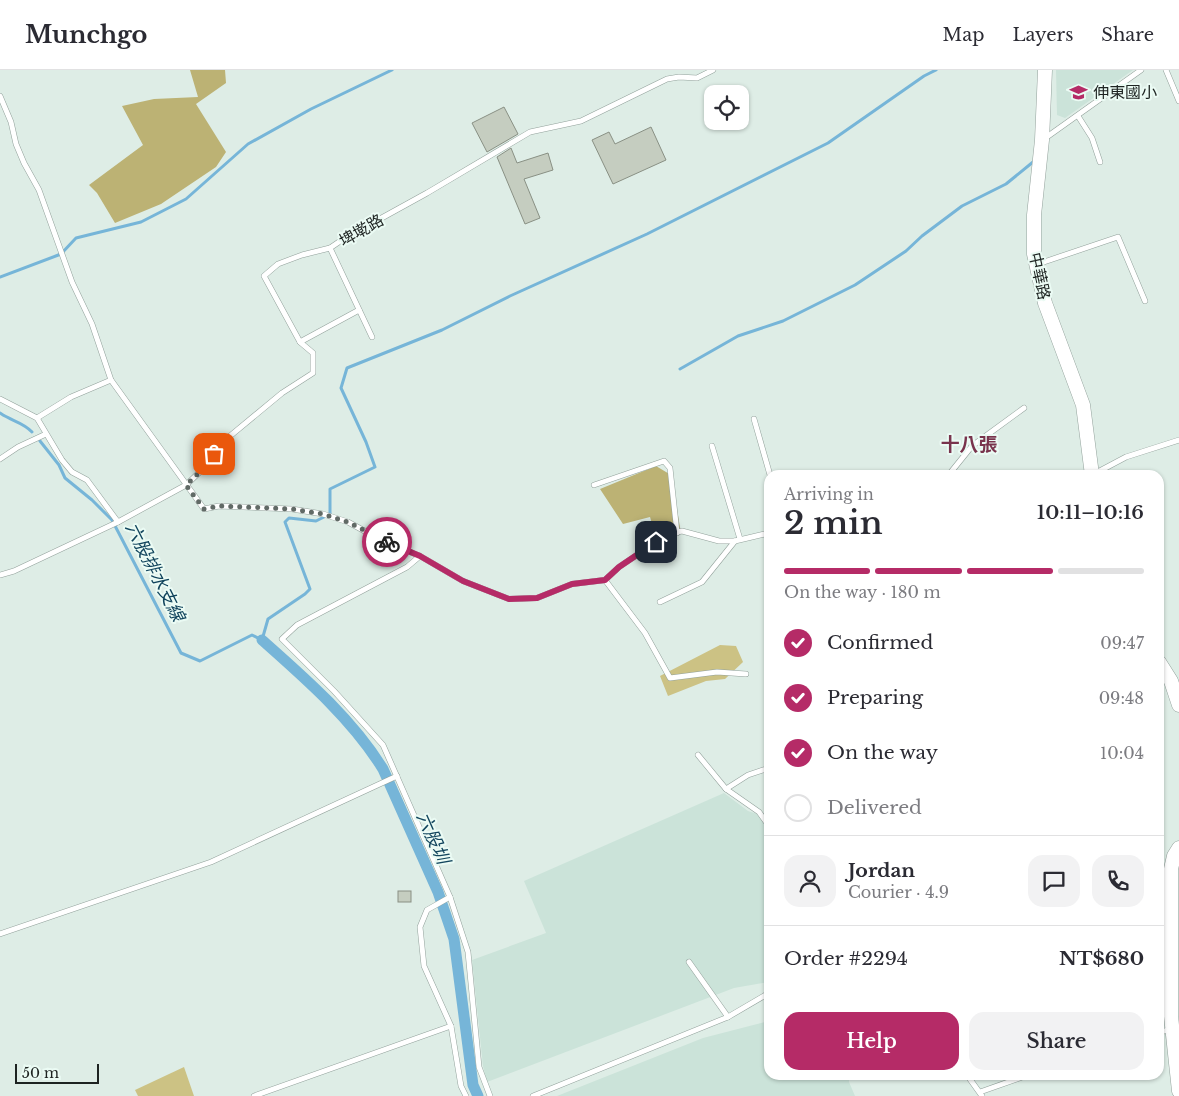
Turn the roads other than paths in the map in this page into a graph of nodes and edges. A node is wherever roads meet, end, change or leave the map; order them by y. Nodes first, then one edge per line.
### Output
1 (713, 70) edge
2 (1045, 70) edge
3 (1141, 70) edge
4 (1166, 70) edge
5 (0, 96) edge
6 (1179, 101) edge
7 (1078, 116) junction
8 (1042, 140) junction
9 (1100, 162) dead end
10 (330, 248) junction
11 (1036, 265) junction
12 (1145, 301) dead end
13 (359, 310) junction
14 (372, 337) dead end
15 (300, 342) junction
16 (110, 380) junction
17 (0, 399) edge
18 (1024, 408) dead end
19 (37, 418) junction
20 (754, 419) dead end
21 (46, 434) junction
22 (1179, 440) edge
23 (712, 446) dead end
24 (0, 459) edge
25 (769, 470) edge
26 (953, 470) edge
27 (1091, 470) edge
28 (1101, 470) edge
29 (186, 485) junction
30 (594, 485) dead end
31 (118, 522) junction
32 (677, 532) junction
33 (764, 534) edge
34 (738, 540) junction
35 (420, 556) junction
36 (0, 575) edge
37 (605, 580) junction
38 (660, 602) dead end
39 (1164, 670) edge
40 (746, 674) dead end
41 (1179, 705) edge
42 (698, 755) dead end
43 (764, 770) edge
44 (395, 778) junction
45 (726, 789) junction
46 (764, 819) edge
47 (1179, 848) edge
48 (448, 898) junction
49 (0, 934) edge
50 (1165, 942) edge
51 (689, 962) dead end
52 (764, 996) edge
53 (728, 1017) junction
54 (1170, 1023) edge
55 (451, 1026) junction
56 (971, 1080) edge
57 (1016, 1080) edge
58 (1179, 1091) edge
59 (981, 1094) edge
60 (254, 1096) edge
61 (466, 1096) edge
62 (490, 1096) edge
63 (533, 1096) edge

1 - 10 lane, 埤墘路
2 - 8 street, 中華路
3 - 7 lane
4 - 6 lane
5 - 16 lane
7 - 8 lane
7 - 9 lane
8 - 11 street, 中華路
10 - 13 lane
10 - 15 lane, 埤墘路
11 - 12 lane
11 - 27 street, 中華路
13 - 14 lane
13 - 15 lane
15 - 29 lane, 埤墘路
16 - 19 lane
16 - 29 lane
17 - 19 lane
18 - 26 lane
19 - 21 lane
20 - 25 lane
21 - 24 lane
21 - 31 lane
22 - 28 lane
23 - 34 lane
29 - 31 lane, 埤墘路
29 - 35 lane
30 - 32 lane
31 - 36 lane, 埤墘路
32 - 34 lane
32 - 37 lane
33 - 34 lane
34 - 38 lane
35 - 37 lane
35 - 44 lane
37 - 40 lane
39 - 41 street
42 - 45 lane
43 - 45 lane
44 - 48 lane
44 - 49 lane
45 - 46 lane
47 - 50 street
48 - 55 lane
48 - 62 lane
50 - 54 street
51 - 53 lane
52 - 53 lane
53 - 63 lane
54 - 58 street
55 - 60 lane
55 - 61 lane
56 - 59 lane
57 - 59 lane

